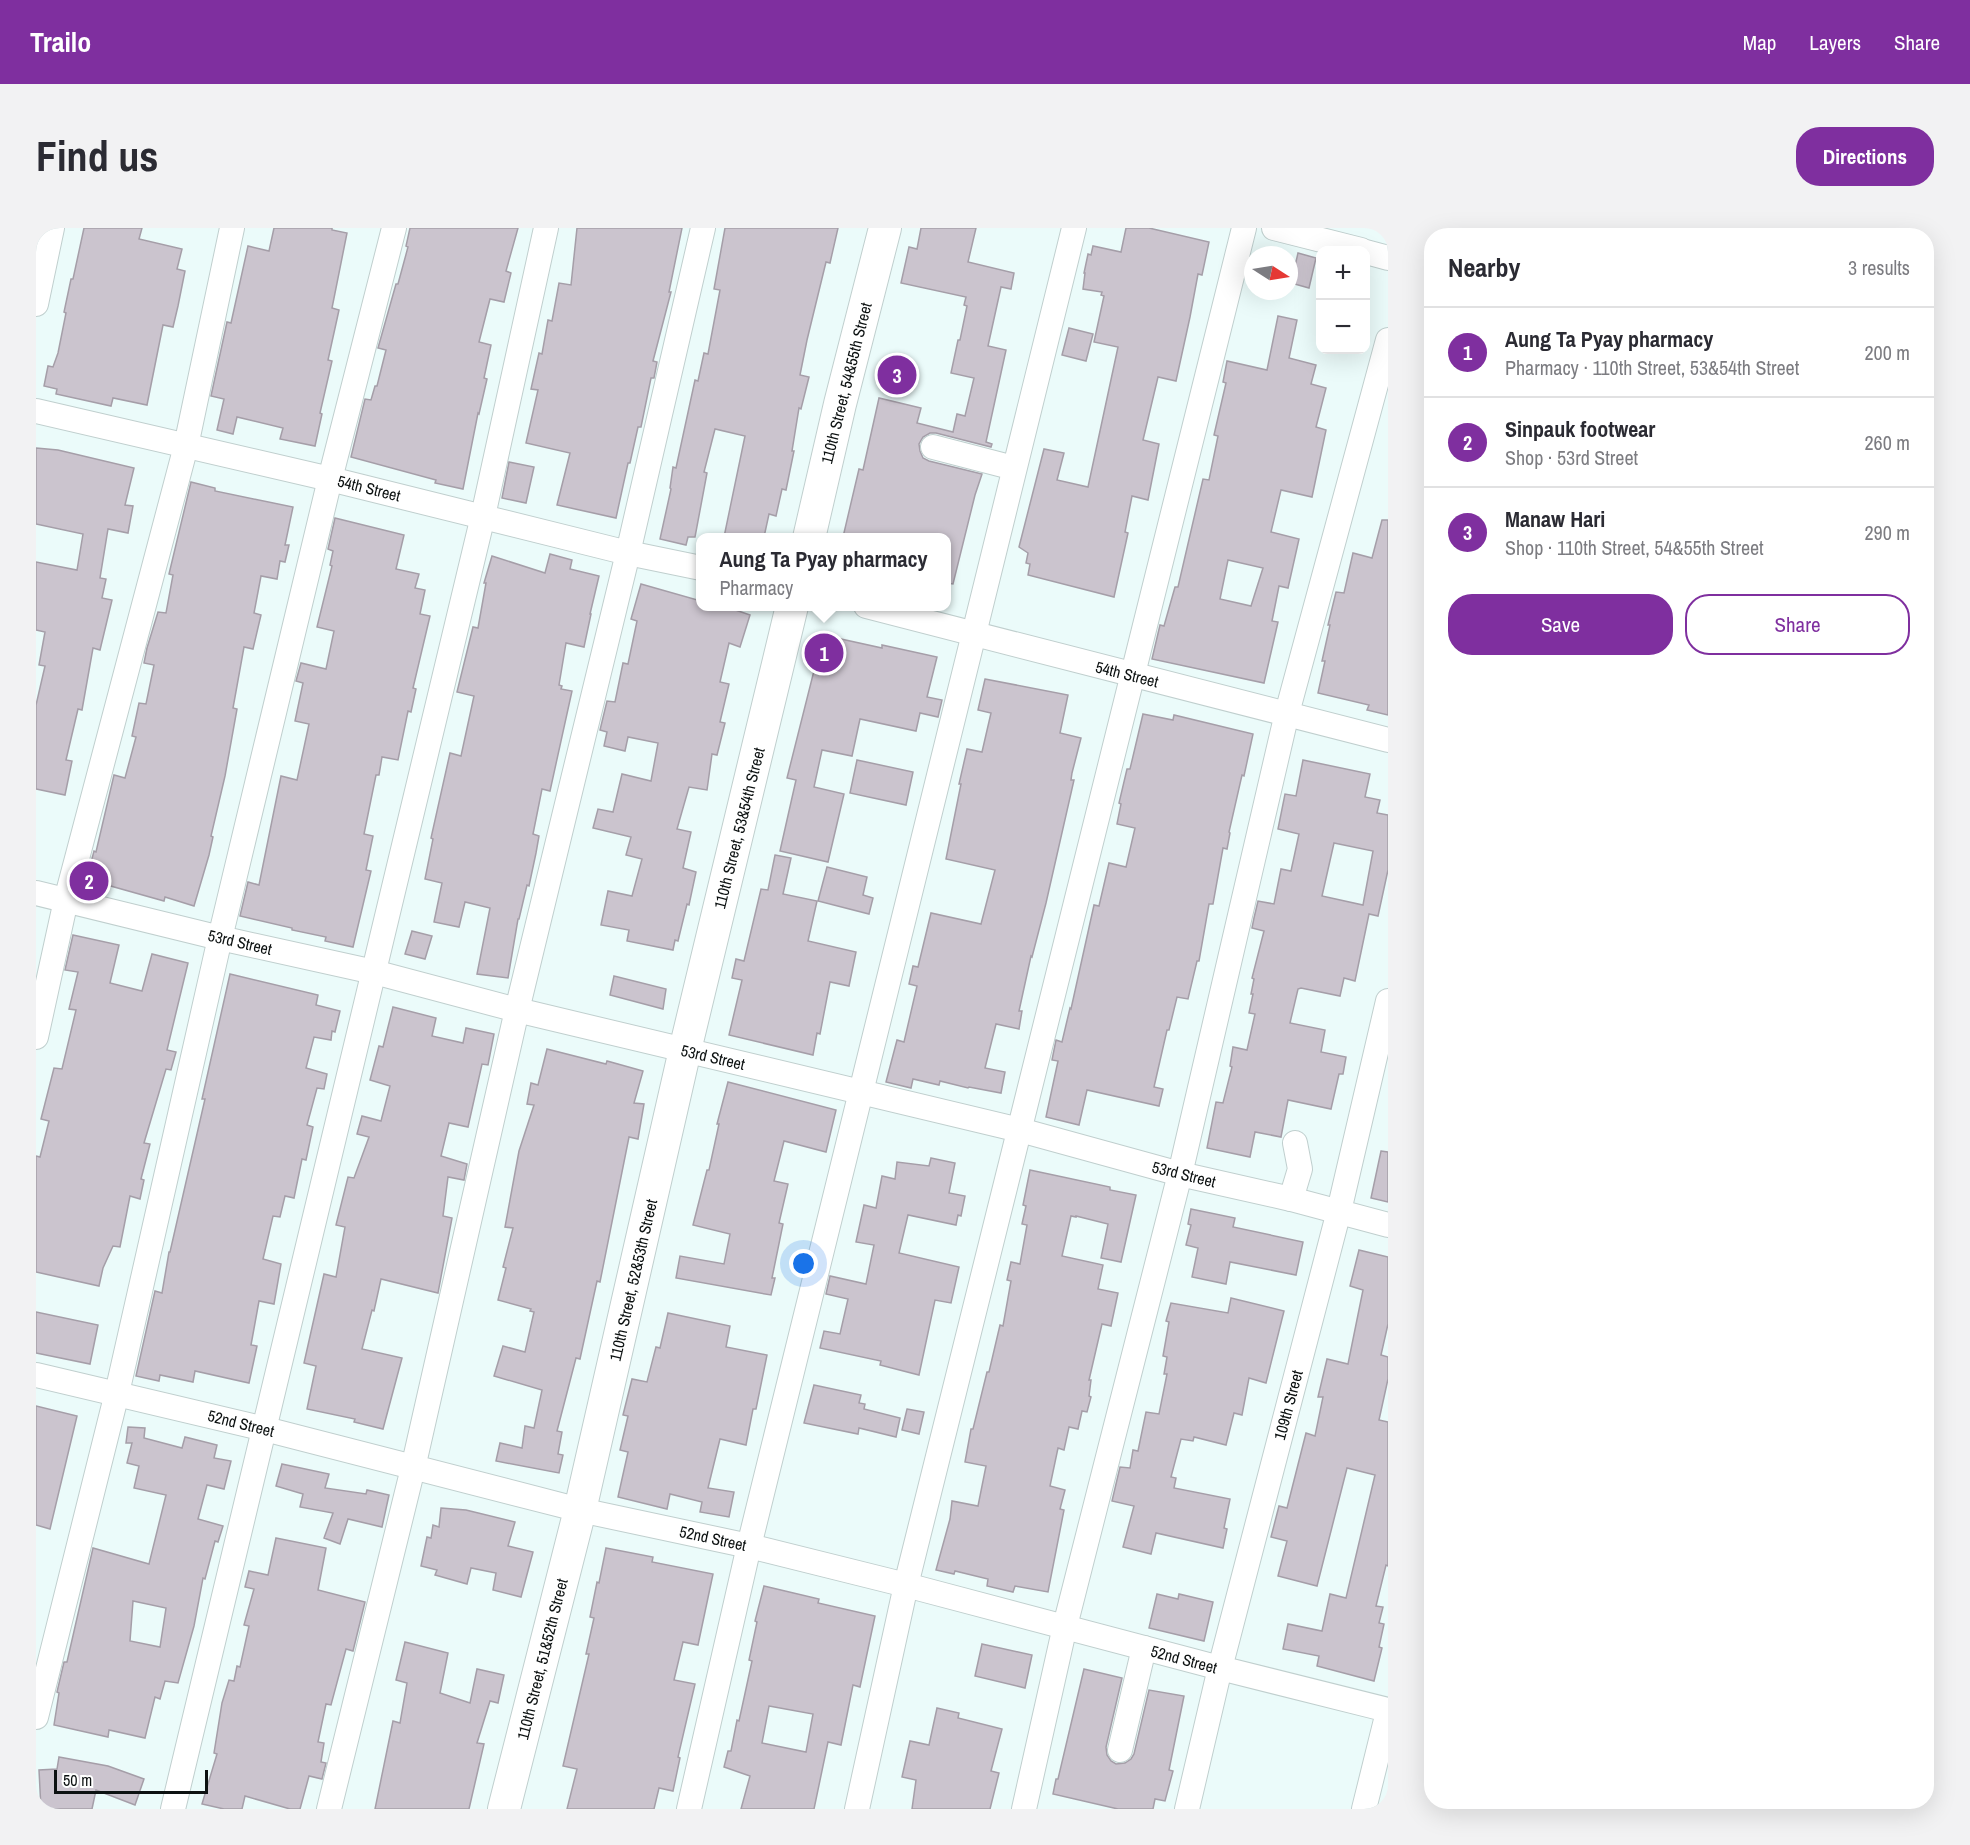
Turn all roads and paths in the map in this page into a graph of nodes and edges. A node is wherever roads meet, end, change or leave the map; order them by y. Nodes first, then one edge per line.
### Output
1 (52, 228) edge
2 (232, 228) edge
3 (394, 228) edge
4 (546, 228) edge
5 (703, 228) edge
6 (885, 228) edge
7 (1074, 228) edge
8 (1244, 228) edge
9 (1274, 228) edge
10 (1345, 246) edge
11 (1370, 253) edge
12 (1388, 258) edge
13 (36, 304) edge
14 (1388, 340) edge
15 (36, 411) edge
16 (186, 446) junction
17 (933, 447) dead end
18 (1014, 468) junction
19 (330, 479) junction
20 (483, 516) junction
21 (810, 533) edge
22 (628, 553) junction
23 (696, 567) edge
24 (791, 611) edge
25 (885, 611) edge
26 (973, 634) junction
27 (1133, 676) junction
28 (1287, 713) junction
29 (1388, 740) edge
30 (36, 893) edge
31 (66, 900) junction
32 (220, 938) junction
33 (374, 972) junction
34 (1388, 1001) edge
35 (518, 1010) junction
36 (36, 1037) edge
37 (685, 1050) junction
38 (861, 1091) junction
39 (1020, 1130) junction
40 (1295, 1143) dead end
41 (1180, 1174) junction
42 (1291, 1199) junction
43 (1339, 1211) junction
44 (1388, 1225) edge
45 (36, 1375) edge
46 (117, 1393) junction
47 (265, 1429) junction
48 (413, 1468) junction
49 (580, 1510) junction
50 (749, 1546) junction
51 (906, 1585) junction
52 (1065, 1626) junction
53 (1144, 1648) junction
54 (1220, 1668) junction
55 (1388, 1711) edge
56 (36, 1717) edge
57 (1120, 1750) dead end
58 (172, 1809) edge
59 (329, 1809) edge
60 (504, 1809) edge
61 (688, 1809) edge
62 (857, 1809) edge
63 (1024, 1809) edge
64 (1187, 1809) edge
65 (1364, 1809) edge

1 - 13 street
2 - 16 street
3 - 19 street
4 - 20 street
5 - 22 street
6 - 21 main road, 110th Street, 54&55th Street
7 - 18 street
8 - 27 street
9 - 10 street
11 - 12 street
14 - 28 street
15 - 16 street, 54th Street
16 - 19 street, 54th Street
16 - 31 street
17 - 18 street
18 - 26 street
19 - 20 street, 54th Street
19 - 32 street
20 - 22 street, 54th Street
20 - 33 street
22 - 23 street, 54th Street
22 - 35 street
24 - 37 main road, 110th Street, 53&54th Street
25 - 26 street, 54th Street
26 - 27 street, 54th Street
26 - 38 street
27 - 28 street, 54th Street
27 - 39 street
28 - 29 street, 54th Street
28 - 41 street
30 - 31 street, 53rd Street
31 - 32 street, 53rd Street
31 - 36 street
32 - 33 street, 53rd Street
32 - 46 street
33 - 35 street, 53rd Street
33 - 47 street
34 - 43 street, 109th Street
35 - 37 street, 53rd Street
35 - 48 street
37 - 38 street, 53rd Street
37 - 49 main road, 110th Street, 52&53th Street
38 - 39 street, 53rd Street
38 - 50 street
39 - 41 street, 53rd Street
39 - 51 street
40 - 42 street
41 - 42 street, 53rd Street
41 - 52 street
42 - 43 street, 53rd Street
43 - 44 street, 53rd Street
43 - 54 street, 109th Street
45 - 46 street, 52nd Street
46 - 47 street, 52nd Street
46 - 56 street
47 - 48 street, 52nd Street
47 - 58 street
48 - 49 street, 52nd Street
48 - 59 street
49 - 50 street, 52nd Street
49 - 60 main road, 110th Street, 51&52th Street
50 - 51 street, 52nd Street
50 - 61 street
51 - 52 street, 52nd Street
51 - 62 street
52 - 53 street, 52nd Street
52 - 63 street
53 - 54 street, 52nd Street
53 - 57 street
54 - 55 street, 52nd Street
54 - 64 street, 109th Street
55 - 65 street

